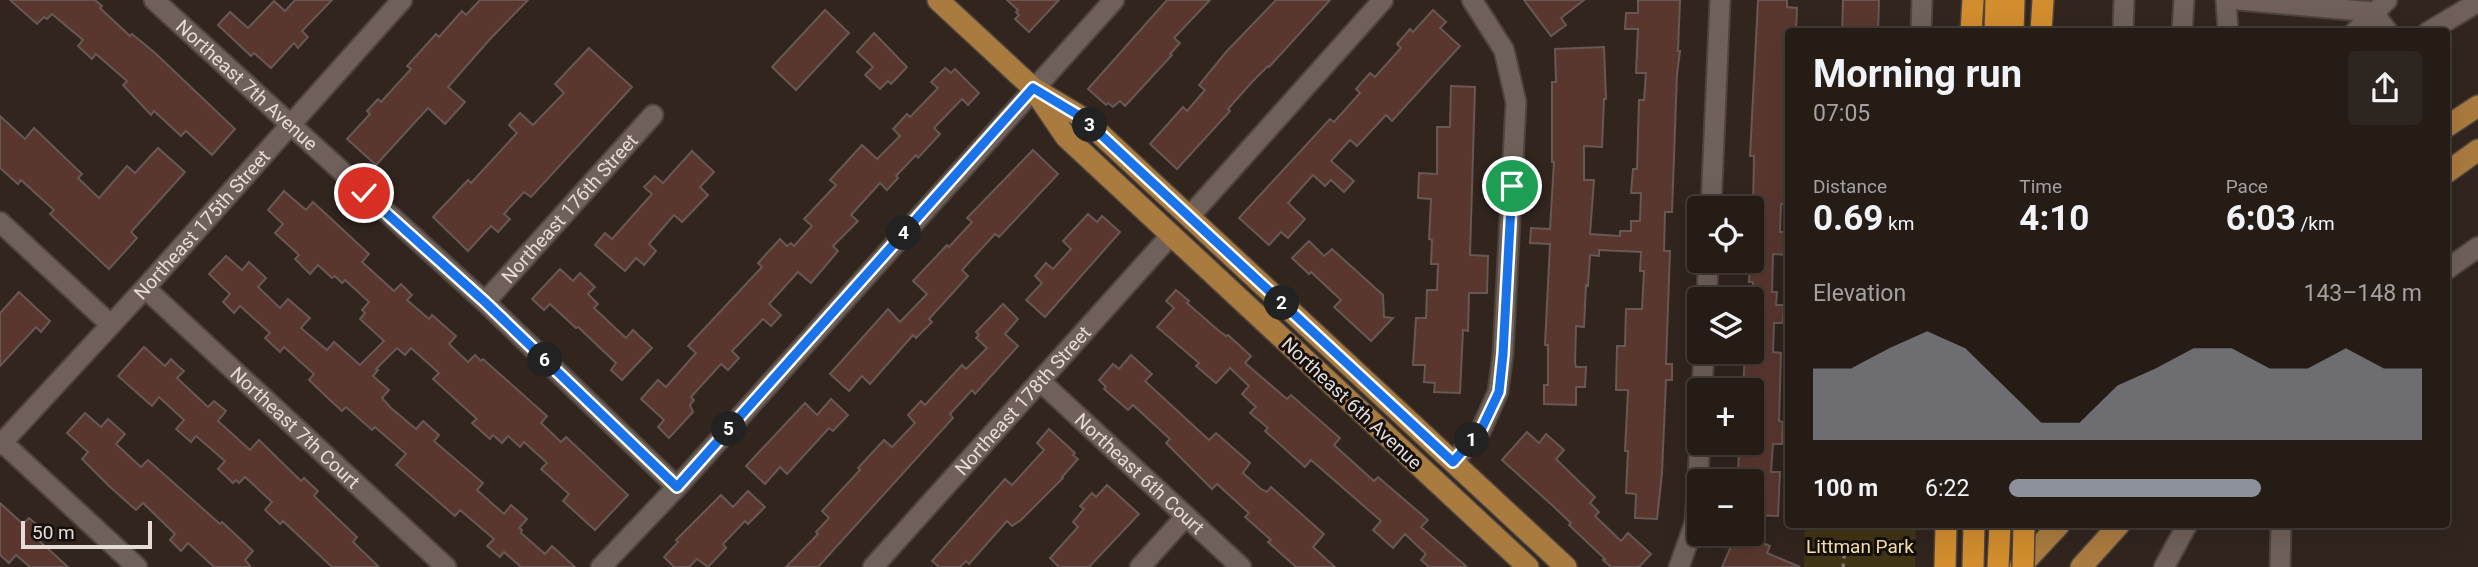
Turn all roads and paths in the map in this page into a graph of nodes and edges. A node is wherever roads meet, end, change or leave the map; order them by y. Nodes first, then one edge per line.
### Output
1 (153, 0) edge
2 (402, 0) edge
3 (939, 0) edge
4 (1114, 0) edge
5 (1383, 0) edge
6 (1472, 0) edge
7 (1720, 0) edge
8 (1922, 0) edge
9 (1973, 0) edge
10 (1996, 0) edge
11 (2014, 0) edge
12 (2043, 0) edge
13 (2124, 0) edge
14 (2184, 0) edge
15 (2226, 0) edge
16 (2239, 0) edge
17 (2478, 2) edge
18 (2380, 6) edge
19 (1920, 28) edge
20 (1971, 28) edge
21 (1995, 28) edge
22 (2013, 28) edge
23 (2041, 28) edge
24 (2123, 28) edge
25 (2182, 28) edge
26 (2228, 28) edge
27 (2359, 28) edge
28 (2387, 28) edge
29 (2435, 28) edge
30 (1033, 88) junction
31 (2478, 106) edge
32 (653, 115) dead end
33 (2450, 124) edge
34 (289, 125) junction
35 (2478, 150) edge
36 (2450, 170) edge
37 (1712, 196) edge
38 (1189, 217) junction
39 (0, 222) edge
40 (1171, 235) junction
41 (2478, 247) edge
42 (2450, 267) edge
43 (145, 288) junction
44 (485, 302) junction
45 (111, 326) junction
46 (1040, 381) junction
47 (1, 443) edge
48 (1699, 455) edge
49 (1453, 462) junction
50 (677, 487) junction
51 (1186, 516) junction
52 (1948, 528) edge
53 (2000, 528) edge
54 (2024, 528) edge
55 (2056, 528) edge
56 (2116, 528) edge
57 (2185, 528) edge
58 (2281, 528) edge
59 (1845, 549) dead end
60 (1965, 550) edge
61 (137, 567) edge
62 (446, 567) edge
63 (601, 567) edge
64 (873, 567) edge
65 (1140, 567) edge
66 (1241, 567) edge
67 (1528, 567) edge
68 (1566, 567) edge
69 (1679, 567) edge
70 (1843, 567) edge
71 (1998, 567) edge
72 (2022, 567) edge
73 (2081, 567) edge
74 (2164, 567) edge
75 (2280, 567) edge

1 - 34 street, Northeast 7th Avenue
2 - 34 street, Northeast 175th Street
3 - 30 main road, Northeast 6th Avenue
4 - 30 street
5 - 38 street
6 - 49 street
7 - 37 street
8 - 19 street
9 - 20 highway
10 - 21 highway
11 - 22 highway
12 - 23 highway
13 - 24 street
14 - 25 street
15 - 26 street
16 - 18 street
17 - 29 street
18 - 27 street
18 - 28 street
30 - 38 main road, Northeast 6th Avenue
30 - 40 main road, Northeast 6th Avenue
30 - 50 street
31 - 33 main road
32 - 44 street, Northeast 176th Street
34 - 43 street, Northeast 175th Street
34 - 44 street, Northeast 7th Avenue
35 - 36 main road
38 - 49 main road, Northeast 6th Avenue
39 - 45 street
40 - 46 street, Northeast 178th Street
40 - 67 main road, Northeast 6th Avenue
41 - 42 street
43 - 45 street, Northeast 175th Street
43 - 62 street, Northeast 7th Court
44 - 50 street, Northeast 7th Avenue
45 - 47 street, Northeast 175th Street
46 - 51 street, Northeast 6th Court
46 - 64 street, Northeast 178th Street
47 - 61 street
48 - 69 street
49 - 68 main road, Northeast 6th Avenue
50 - 63 street
51 - 65 street
51 - 66 street, Northeast 6th Court
52 - 60 highway
53 - 71 highway
54 - 72 highway, bridge
55 - 72 main road
56 - 73 main road
57 - 74 street
58 - 75 street
59 - 70 path

